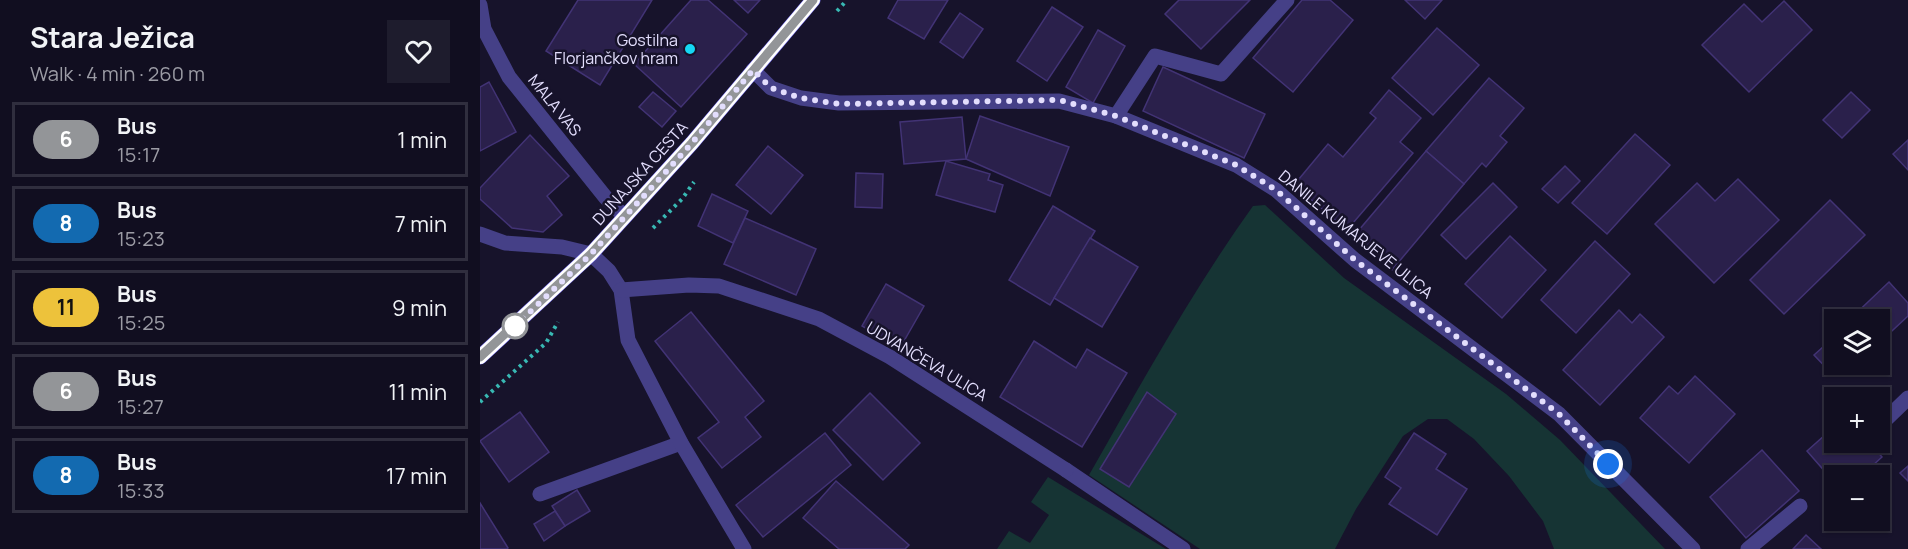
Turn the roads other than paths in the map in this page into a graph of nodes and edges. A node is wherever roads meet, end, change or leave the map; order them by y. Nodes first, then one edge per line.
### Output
1 (813, 0) edge
2 (1287, 0) edge
3 (480, 5) edge
4 (482, 29) edge
5 (753, 70) junction
6 (1116, 116) junction
7 (624, 216) junction
8 (480, 234) edge
9 (591, 254) junction
10 (621, 290) junction
11 (480, 357) edge
12 (1908, 398) edge
13 (1890, 415) edge
14 (681, 443) junction
15 (540, 494) dead end
16 (1800, 506) dead end
17 (744, 549) edge
18 (1183, 549) edge
19 (1693, 549) edge
20 (1748, 549) edge

1 - 5 main road, DUNAJSKA CESTA
2 - 6 street
3 - 4 street, MALA VAS
4 - 7 street, MALA VAS
5 - 6 street, DANILE KUMARJEVE ULICA
5 - 7 main road, DUNAJSKA CESTA
6 - 19 street, DANILE KUMARJEVE ULICA
7 - 9 main road, DUNAJSKA CESTA
8 - 9 street
9 - 10 street
9 - 11 main road, DUNAJSKA CESTA
10 - 14 street
10 - 18 street, UDVANČEVA ULICA
12 - 13 street
14 - 15 street
14 - 17 street
16 - 20 street

